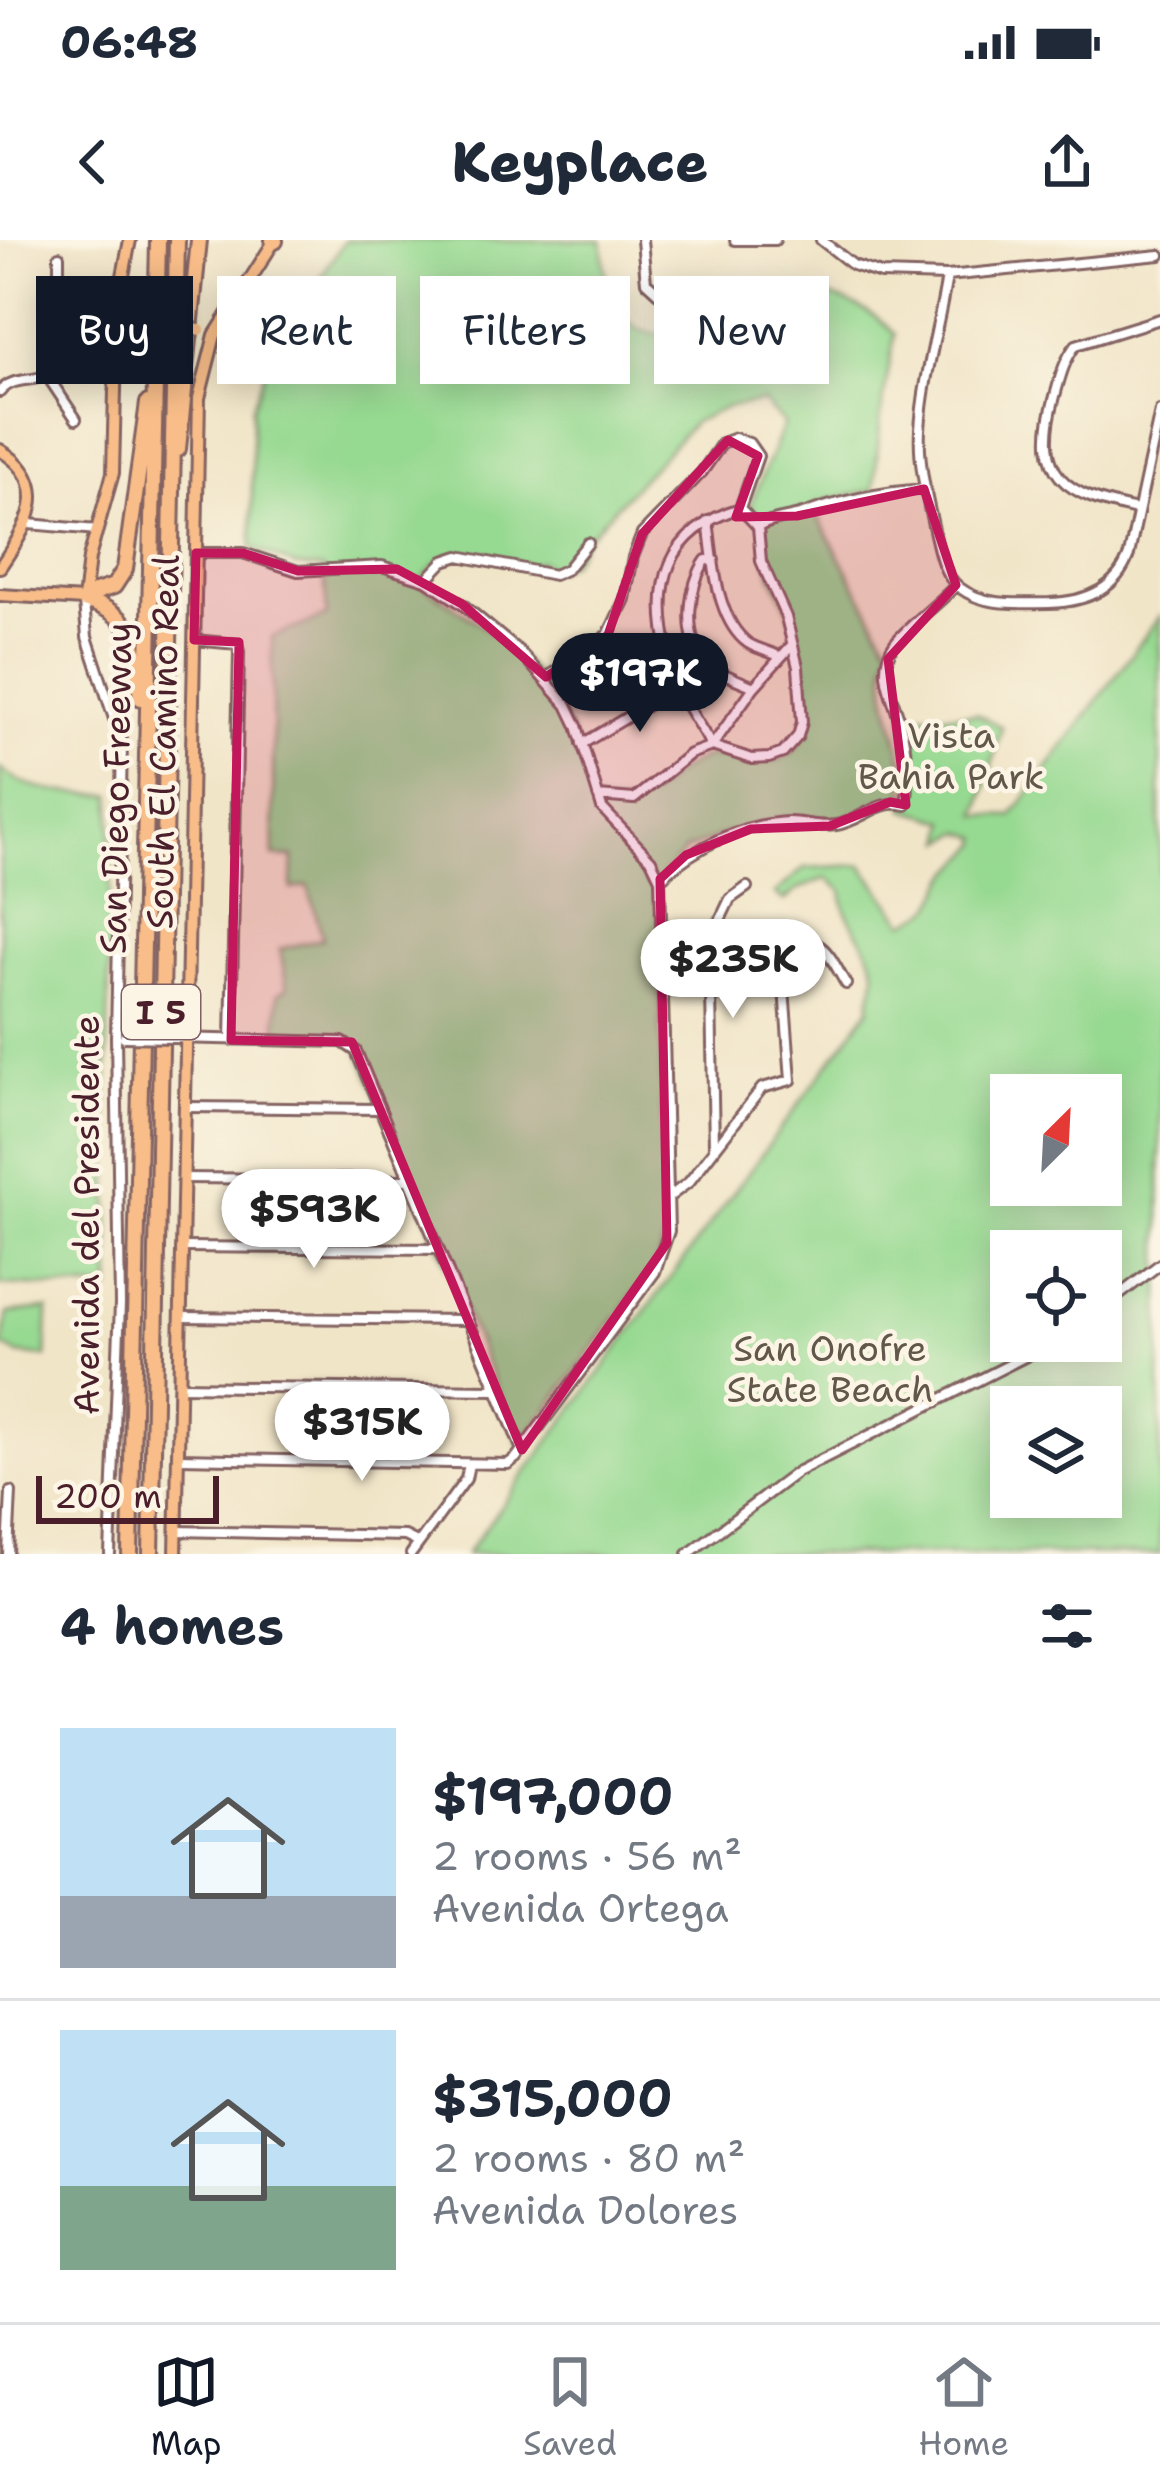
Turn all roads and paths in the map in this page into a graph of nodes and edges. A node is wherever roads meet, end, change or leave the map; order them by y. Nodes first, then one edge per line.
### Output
1 (130, 240) edge
2 (158, 240) edge
3 (177, 240) edge
4 (199, 240) edge
5 (274, 240) edge
6 (642, 240) edge
7 (735, 240) edge
8 (775, 240) edge
9 (821, 240) edge
10 (1160, 255) edge
11 (59, 256) dead end
12 (59, 276) edge
13 (124, 276) edge
14 (158, 276) edge
15 (947, 276) junction
16 (654, 289) edge
17 (1160, 319) edge
18 (193, 330) edge
19 (215, 334) junction
20 (36, 381) edge
21 (54, 384) edge
22 (115, 384) edge
23 (151, 384) edge
24 (156, 384) edge
25 (0, 392) edge
26 (1160, 411) edge
27 (76, 419) dead end
28 (0, 450) edge
29 (171, 470) junction
30 (924, 489) junction
31 (740, 508) junction
32 (1137, 510) junction
33 (707, 520) junction
34 (29, 524) junction
35 (758, 526) junction
36 (98, 530) junction
37 (588, 543) dead end
38 (196, 553) junction
39 (714, 560) junction
40 (1, 565) edge
41 (426, 580) junction
42 (956, 585) junction
43 (0, 595) edge
44 (84, 600) junction
45 (194, 640) junction
46 (790, 647) junction
47 (778, 656) junction
48 (546, 678) junction
49 (677, 687) junction
50 (754, 687) junction
51 (147, 738) junction
52 (582, 744) junction
53 (712, 746) junction
54 (597, 796) junction
55 (660, 879) junction
56 (747, 887) dead end
57 (846, 984) dead end
58 (120, 1037) junction
59 (180, 1038) junction
60 (231, 1040) junction
61 (185, 1108) junction
62 (380, 1109) junction
63 (714, 1148) junction
64 (183, 1178) junction
65 (408, 1180) junction
66 (669, 1197) junction
67 (182, 1247) junction
68 (437, 1250) junction
69 (1160, 1264) edge
70 (1122, 1293) edge
71 (181, 1317) junction
72 (466, 1321) junction
73 (1014, 1362) edge
74 (179, 1386) junction
75 (495, 1390) junction
76 (522, 1450) junction
77 (178, 1458) junction
78 (470, 1465) junction
79 (10, 1492) dead end
80 (176, 1531) junction
81 (419, 1543) junction
82 (8, 1554) edge
83 (110, 1554) edge
84 (130, 1554) edge
85 (151, 1554) edge
86 (176, 1554) edge
87 (410, 1554) edge
88 (688, 1554) edge

1 - 13 main road, Avenida del Presidente
2 - 14 highway, San Diego Freeway / I 5
3 - 29 highway, San Diego Freeway / I 5
4 - 29 highway
5 - 19 main road, South El Camino Real
6 - 16 street
7 - 8 street
9 - 15 street
10 - 15 street
11 - 12 street
15 - 30 street
17 - 32 street
18 - 19 main road, bridge
19 - 38 main road, South El Camino Real
20 - 25 street
21 - 27 street
22 - 36 main road, Avenida del Presidente
23 - 44 highway
24 - 51 highway, San Diego Freeway / I 5
26 - 32 street
28 - 34 main road
29 - 85 highway, San Diego Freeway / I 5
30 - 35 street
30 - 42 street
31 - 33 street
31 - 35 street
31 - 48 street
32 - 42 street
33 - 39 street
33 - 49 street
34 - 36 street
34 - 40 main road
35 - 46 street
36 - 44 main road, Avenida del Presidente
37 - 41 street
38 - 41 street
38 - 45 main road, South El Camino Real
39 - 47 street
39 - 50 street
41 - 48 street
42 - 55 street
43 - 44 main road
44 - 51 highway
44 - 58 street, Avenida del Presidente
45 - 59 main road, South El Camino Real
45 - 60 street
46 - 47 street
46 - 53 street
47 - 50 street
48 - 52 street
49 - 52 street
49 - 53 street
50 - 53 street
51 - 84 highway, San Diego Freeway / I 5
52 - 54 street
53 - 54 street
54 - 55 street
55 - 66 street
56 - 63 street
57 - 63 street
58 - 59 street, bridge
58 - 83 street, Avenida del Presidente
59 - 60 street
59 - 61 main road, South El Camino Real
60 - 62 street
61 - 62 street
61 - 64 main road, South El Camino Real
62 - 65 street
63 - 66 street
64 - 65 street
64 - 67 main road, South El Camino Real
65 - 68 street
66 - 76 street
67 - 68 street
67 - 71 main road, South El Camino Real
68 - 72 street
69 - 70 street
71 - 72 street
71 - 74 main road, South El Camino Real
72 - 75 street
73 - 88 street
74 - 75 street
74 - 77 main road, South El Camino Real
75 - 76 street
76 - 78 street
77 - 78 street
77 - 80 main road, South El Camino Real
78 - 81 street
79 - 82 street
80 - 81 street
80 - 86 main road, South El Camino Real
81 - 87 street

